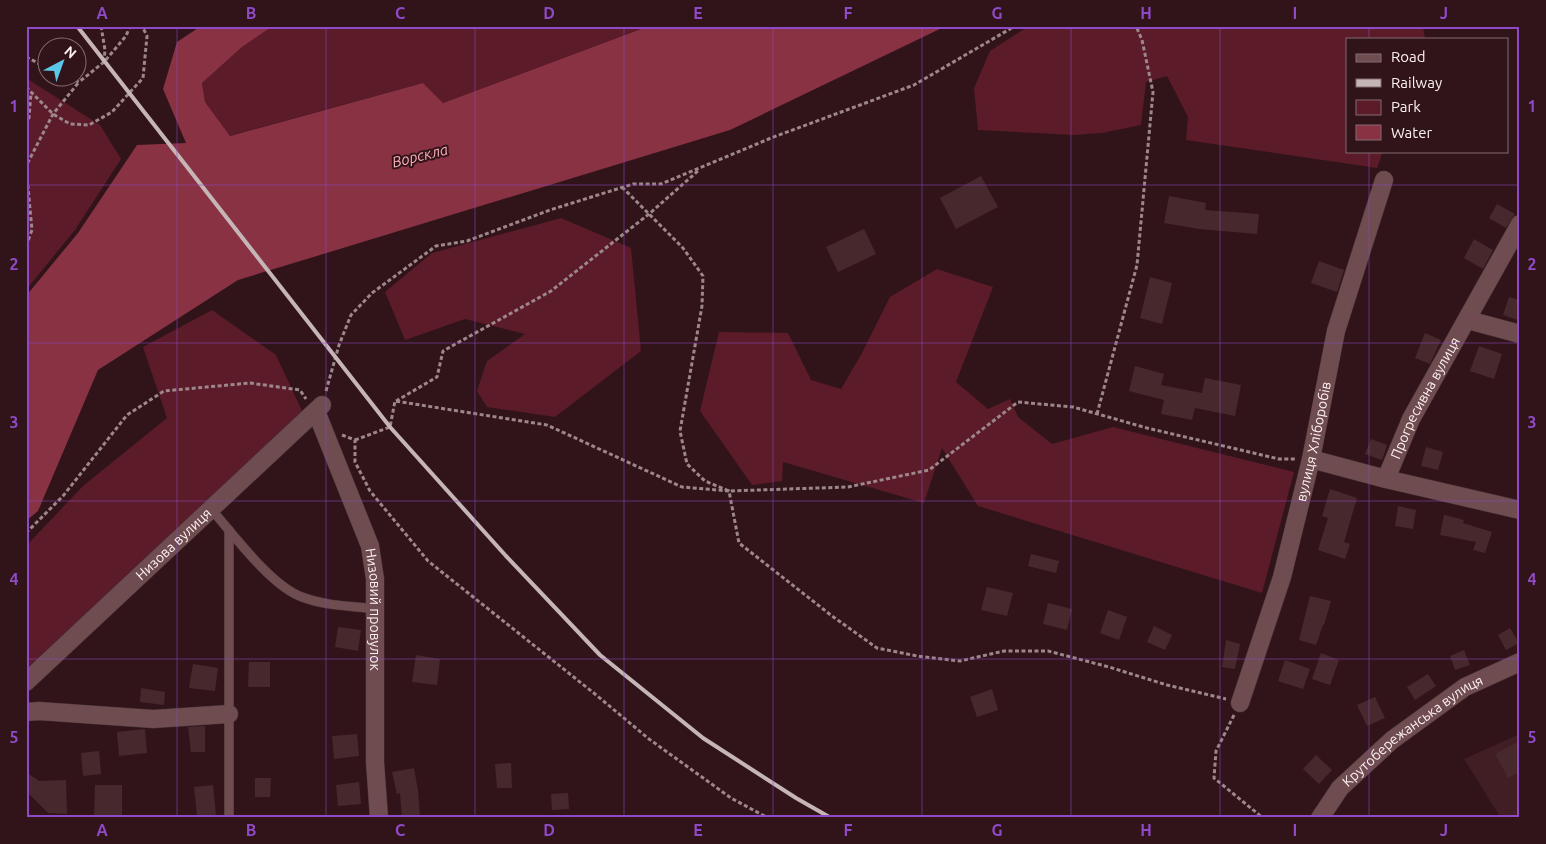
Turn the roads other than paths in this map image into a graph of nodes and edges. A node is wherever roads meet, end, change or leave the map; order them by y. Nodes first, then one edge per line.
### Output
1 (1384, 180) dead end
2 (1520, 224) edge
3 (1468, 320) junction
4 (1520, 334) edge
5 (319, 408) joint
6 (1312, 459) junction
7 (1386, 479) junction
8 (211, 509) junction
9 (1520, 510) edge
10 (229, 530) junction
11 (375, 609) junction
12 (1520, 662) edge
13 (26, 682) edge
14 (1240, 703) road end
15 (26, 712) edge
16 (229, 714) junction
17 (228, 818) edge
18 (379, 818) edge
19 (1320, 818) edge

1 - 6 street, вулиця Хліборобів
2 - 3 street, Прогресивна вулиця
3 - 4 street
3 - 7 street, Прогресивна вулиця
5 - 8 street, Низова вулиця
5 - 11 street, Низовий провулок
6 - 7 street
6 - 14 street, вулиця Хліборобів
7 - 9 street
8 - 10 lane
8 - 13 street, Низова вулиця
10 - 11 lane
10 - 16 lane, Низова вулиця
11 - 18 street, Низовий провулок
12 - 19 street, Крутобережанська вулиця
15 - 16 street
16 - 17 lane, Низова вулиця

